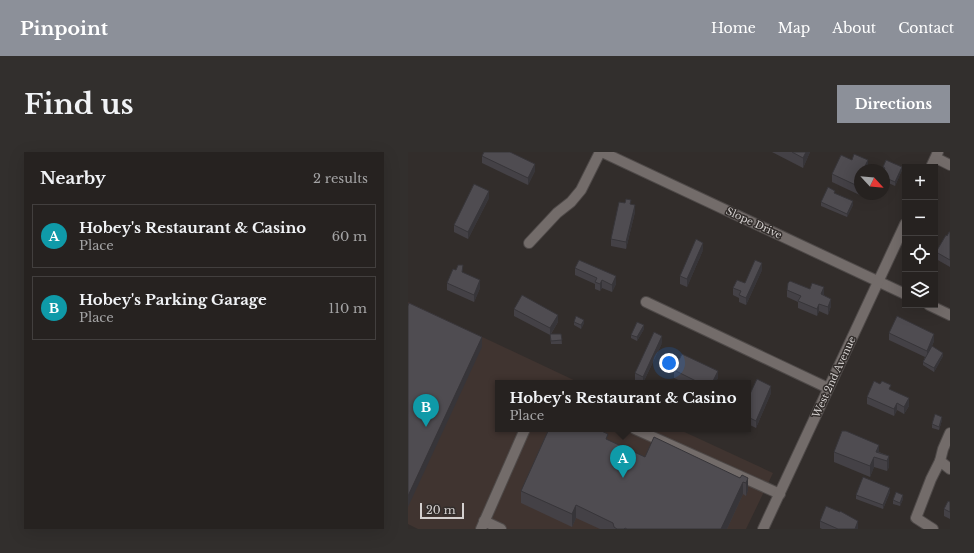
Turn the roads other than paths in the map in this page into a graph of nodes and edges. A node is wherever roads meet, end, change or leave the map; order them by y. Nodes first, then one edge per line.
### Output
1 (601, 152) edge
2 (935, 159) edge
3 (950, 164) edge
4 (902, 230) edge
5 (529, 243) dead end
6 (878, 281) junction
7 (902, 293) edge
8 (646, 302) dead end
9 (935, 308) edge
10 (950, 315) edge
11 (828, 388) junction
12 (525, 432) edge
13 (642, 432) edge
14 (950, 433) edge
15 (940, 461) junction
16 (950, 469) edge
17 (780, 494) junction
18 (483, 525) edge
19 (501, 529) edge
20 (763, 529) edge
21 (933, 529) edge

1 - 5 street
1 - 6 street, Slope Drive
2 - 3 street
4 - 6 street, West 2nd Avenue
6 - 7 street, Slope Drive
6 - 11 street, West 2nd Avenue
8 - 11 street
9 - 10 street
11 - 17 street, West 2nd Avenue
12 - 18 street
13 - 17 street
14 - 15 street
15 - 16 street
15 - 21 street
17 - 20 street, West 2nd Avenue
18 - 19 street

